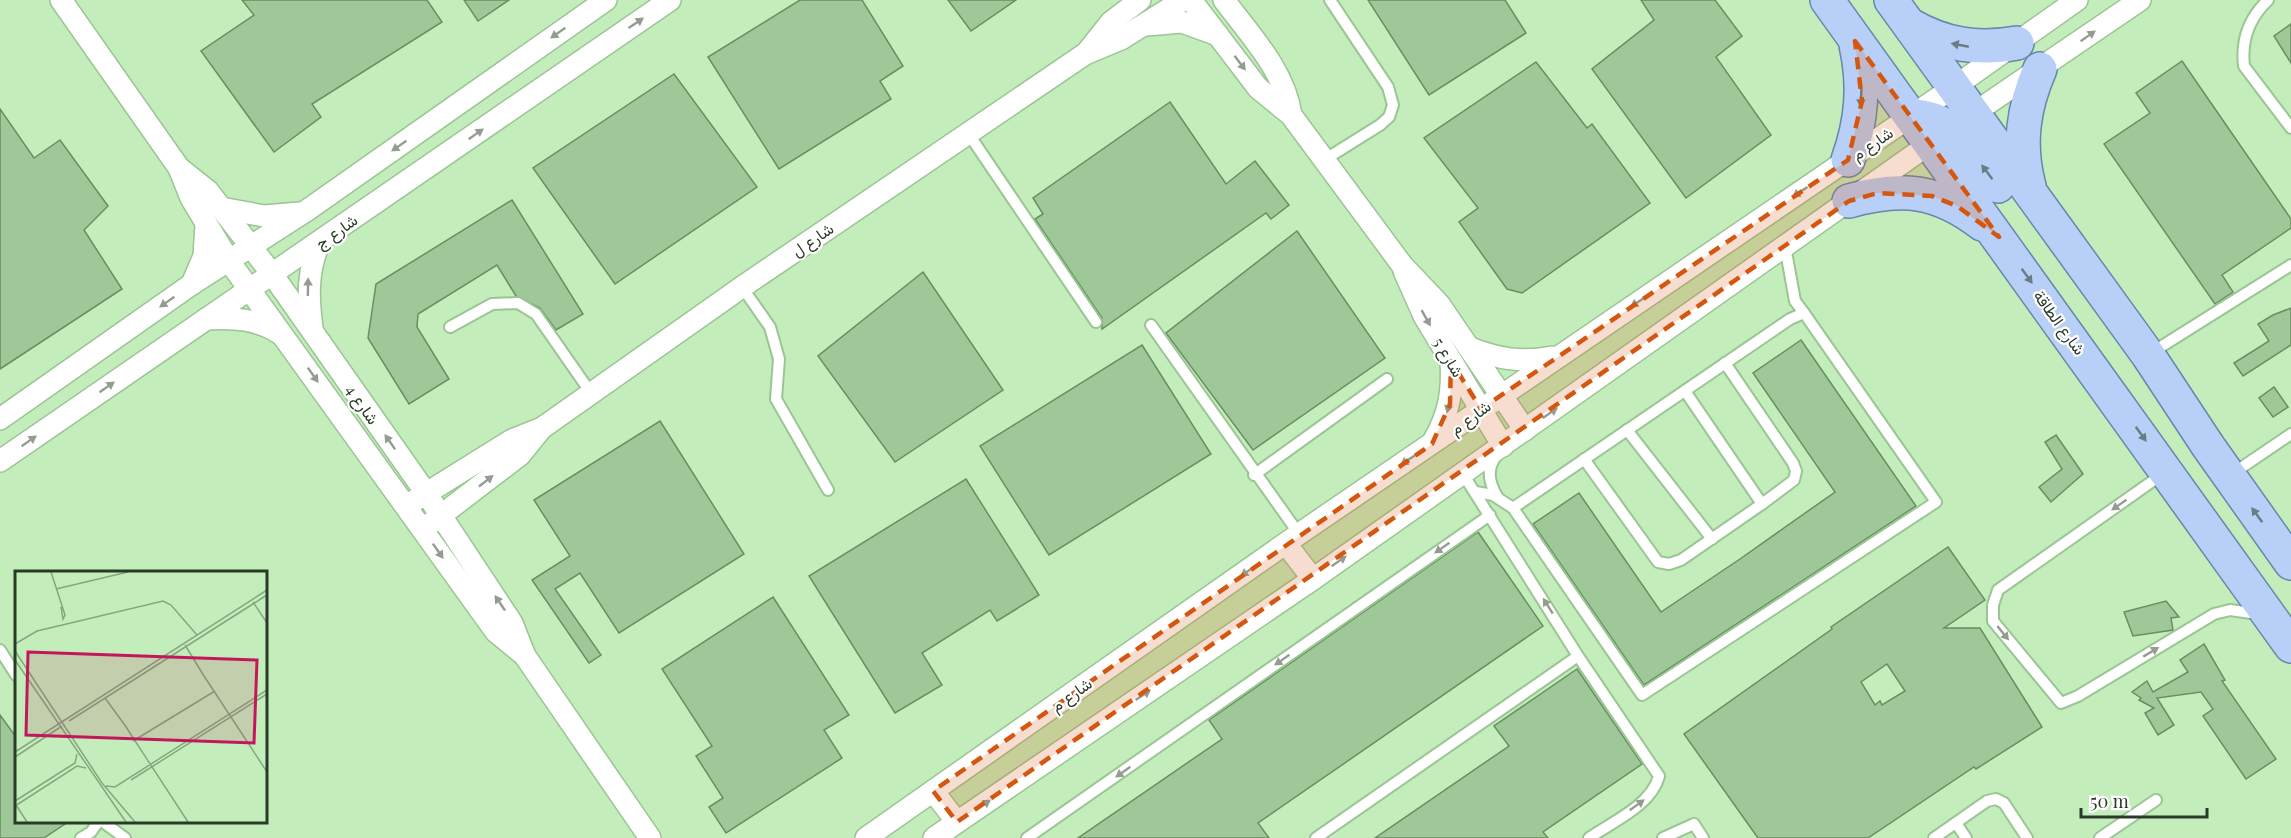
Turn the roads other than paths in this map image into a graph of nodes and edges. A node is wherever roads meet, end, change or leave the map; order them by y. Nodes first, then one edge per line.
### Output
1 (61, 0) edge
2 (606, 0) edge
3 (670, 0) edge
4 (1140, 0) edge
5 (1183, 0) edge
6 (1191, 0) edge
7 (1224, 0) edge
8 (1330, 0) edge
9 (1827, 0) edge
10 (1848, 0) edge
11 (2077, 0) edge
12 (2140, 0) edge
13 (2268, 0) edge
14 (1899, 11) edge
15 (587, 12) junction
16 (1143, 26) junction
17 (1218, 35) junction
18 (608, 41) junction
19 (1855, 41) junction
20 (2017, 43) junction
21 (1085, 54) junction
22 (2040, 69) junction
23 (1932, 103) junction
24 (1291, 115) junction
25 (1952, 128) junction
26 (2291, 128) edge
27 (968, 133) junction
28 (1324, 160) junction
29 (1848, 160) junction
30 (179, 168) junction
31 (2032, 196) junction
32 (1849, 201) junction
33 (221, 208) junction
34 (306, 212) junction
35 (206, 225) junction
36 (1999, 237) junction
37 (319, 243) junction
38 (251, 246) junction
39 (1785, 246) junction
40 (229, 261) junction
41 (1402, 265) junction
42 (2291, 265) edge
43 (272, 274) junction
44 (192, 284) junction
45 (742, 287) junction
46 (251, 290) junction
47 (1804, 313) junction
48 (205, 319) junction
49 (1096, 322) dead end
50 (1151, 325) dead end
51 (450, 327) dead end
52 (312, 332) junction
53 (289, 340) junction
54 (1470, 348) junction
55 (2148, 355) junction
56 (1558, 356) junction
57 (1451, 361) junction
58 (1725, 363) junction
59 (1388, 379) dead end
60 (1685, 391) junction
61 (591, 393) junction
62 (1502, 394) junction
63 (1480, 409) junction
64 (0, 419) edge
65 (542, 428) junction
66 (1525, 430) junction
67 (1628, 430) junction
68 (2291, 434) edge
69 (1432, 444) junction
70 (1503, 446) junction
71 (2208, 446) junction
72 (1584, 459) junction
73 (0, 461) edge
74 (2167, 471) junction
75 (1463, 474) junction
76 (1254, 475) junction
77 (2229, 476) junction
78 (828, 490) dead end
79 (1476, 492) junction
80 (426, 493) junction
81 (1498, 498) junction
82 (1762, 504) junction
83 (406, 506) junction
84 (1513, 507) junction
85 (1490, 515) junction
86 (442, 516) junction
87 (423, 529) junction
88 (1292, 539) junction
89 (1712, 539) junction
90 (2291, 563) edge
91 (1313, 579) junction
92 (2270, 616) junction
93 (2291, 646) edge
94 (0, 650) edge
95 (525, 656) junction
96 (1578, 656) junction
97 (15, 673) edge
98 (933, 791) junction
99 (2156, 800) dead end
100 (957, 822) junction
101 (97, 823) edge
102 (104, 823) edge
103 (1956, 823) junction
104 (651, 837) edge
105 (81, 838) edge
106 (125, 838) edge
107 (866, 838) edge
108 (934, 838) edge
109 (1028, 838) edge
110 (1316, 838) edge
111 (1589, 838) edge
112 (1663, 838) edge
113 (1703, 838) edge
114 (1934, 838) edge
115 (1966, 838) edge
116 (2028, 838) edge
117 (2100, 838) edge

1 - 30 street, شارع 4
2 - 15 street, شارع ج
18 -> 3 street, شارع ج
4 - 21 street, شارع ل
5 - 16 street, شارع ل
6 - 17 street, شارع 5
7 - 24 street, شارع 5
8 - 28 lane
9 - 19 main road, شارع الطاقة
10 - 23 main road
11 - 20 street, شارع م
22 -> 12 street, شارع م
13 - 26 lane
20 -> 14 main road
14 - 23 main road, شارع الطاقة
15 - 18 street
15 -> 34 street, شارع ج
16 - 17 street
16 - 21 street, شارع ل
17 -> 24 street, شارع 5
37 -> 18 street, شارع ج
19 - 23 main road, شارع الطاقة
19 -> 29 main road
20 - 23 street, شارع م
21 - 27 street, شارع ل
22 - 25 street, شارع م
22 - 31 main road
23 - 25 main road, شارع الطاقة
23 - 25 main road
23 - 29 street, شارع م
24 - 28 street, شارع 5
25 - 31 main road, شارع الطاقة
25 - 32 street, شارع م
25 - 36 main road, شارع الطاقة
71 -> 25 main road
27 - 45 street, شارع ل
27 - 49 lane
28 - 41 street, شارع 5
29 -> 56 street, شارع م
30 - 33 street, شارع 4
30 - 35 street, شارع 4
31 - 55 main road, شارع الطاقة
32 - 36 main road
32 - 39 street, شارع م
33 - 34 street
33 - 38 street, شارع 4
34 - 38 street, شارع ج
35 - 40 street, شارع 4
35 - 44 street
36 -> 74 main road, شارع الطاقة
37 - 43 street, شارع ج
52 -> 37 street
38 - 40 street, شارع ج
38 - 43 street, شارع 4
39 - 47 lane
66 -> 39 street, شارع م
40 - 44 street, شارع ج
40 - 46 street, شارع 4
41 - 54 street, شارع 5
41 -> 57 street, شارع 5
42 - 55 lane
43 - 46 street, شارع ج
43 - 52 street, شارع 4
44 -> 64 street, شارع ج
45 - 61 street, شارع ل
45 - 78 lane
46 - 48 street, شارع ج
46 - 53 street, شارع 4
47 - 58 lane
47 - 84 lane
48 - 53 street
73 -> 48 street, شارع ج
50 - 76 lane
51 - 61 lane
80 -> 52 street, شارع 4
53 -> 83 street, شارع 4
54 - 56 street
54 - 62 street, شارع 5
55 - 71 main road, شارع الطاقة
56 - 62 street, شارع م
57 - 63 street, شارع 5
57 -> 69 street
58 - 60 lane
58 - 82 lane
59 - 76 lane
60 - 67 lane
60 - 82 lane
61 - 65 street, شارع ل
62 - 63 street, شارع م
62 - 66 street, شارع 5
63 - 69 street, شارع م
63 - 70 street, شارع 5
65 - 80 street, شارع ل
86 -> 65 street, شارع ل
66 - 70 street, شارع م
67 - 72 lane
67 - 89 lane
68 - 77 lane
69 -> 88 street, شارع م
70 - 75 street, شارع م
70 - 81 lane
71 - 77 main road, شارع الطاقة
72 - 84 lane
72 - 89 lane
74 - 92 main road, شارع الطاقة
74 -> 92 lane
75 - 79 lane
91 -> 75 street, شارع م
76 - 88 lane
90 -> 77 main road, شارع الطاقة
79 - 81 lane
79 - 85 lane
80 - 83 street, شارع ل
80 - 86 street, شارع 4
81 - 84 lane
82 - 89 lane
83 - 87 street, شارع 4
96 -> 85 lane
85 -> 109 lane
86 - 87 street, شارع ل
95 -> 86 street, شارع 4
87 -> 95 street, شارع 4
88 - 91 street
88 -> 98 street, شارع م
100 -> 91 street, شارع م
92 - 93 main road, شارع الطاقة
94 - 97 lane
95 - 104 street, شارع 4
96 - 110 lane
111 -> 96 lane
98 - 100 street
98 - 107 street, شارع م
99 - 117 lane
100 - 108 street, شارع م
101 - 105 lane
102 - 106 lane
103 - 114 lane
103 - 115 lane
103 - 116 lane
112 - 113 lane

